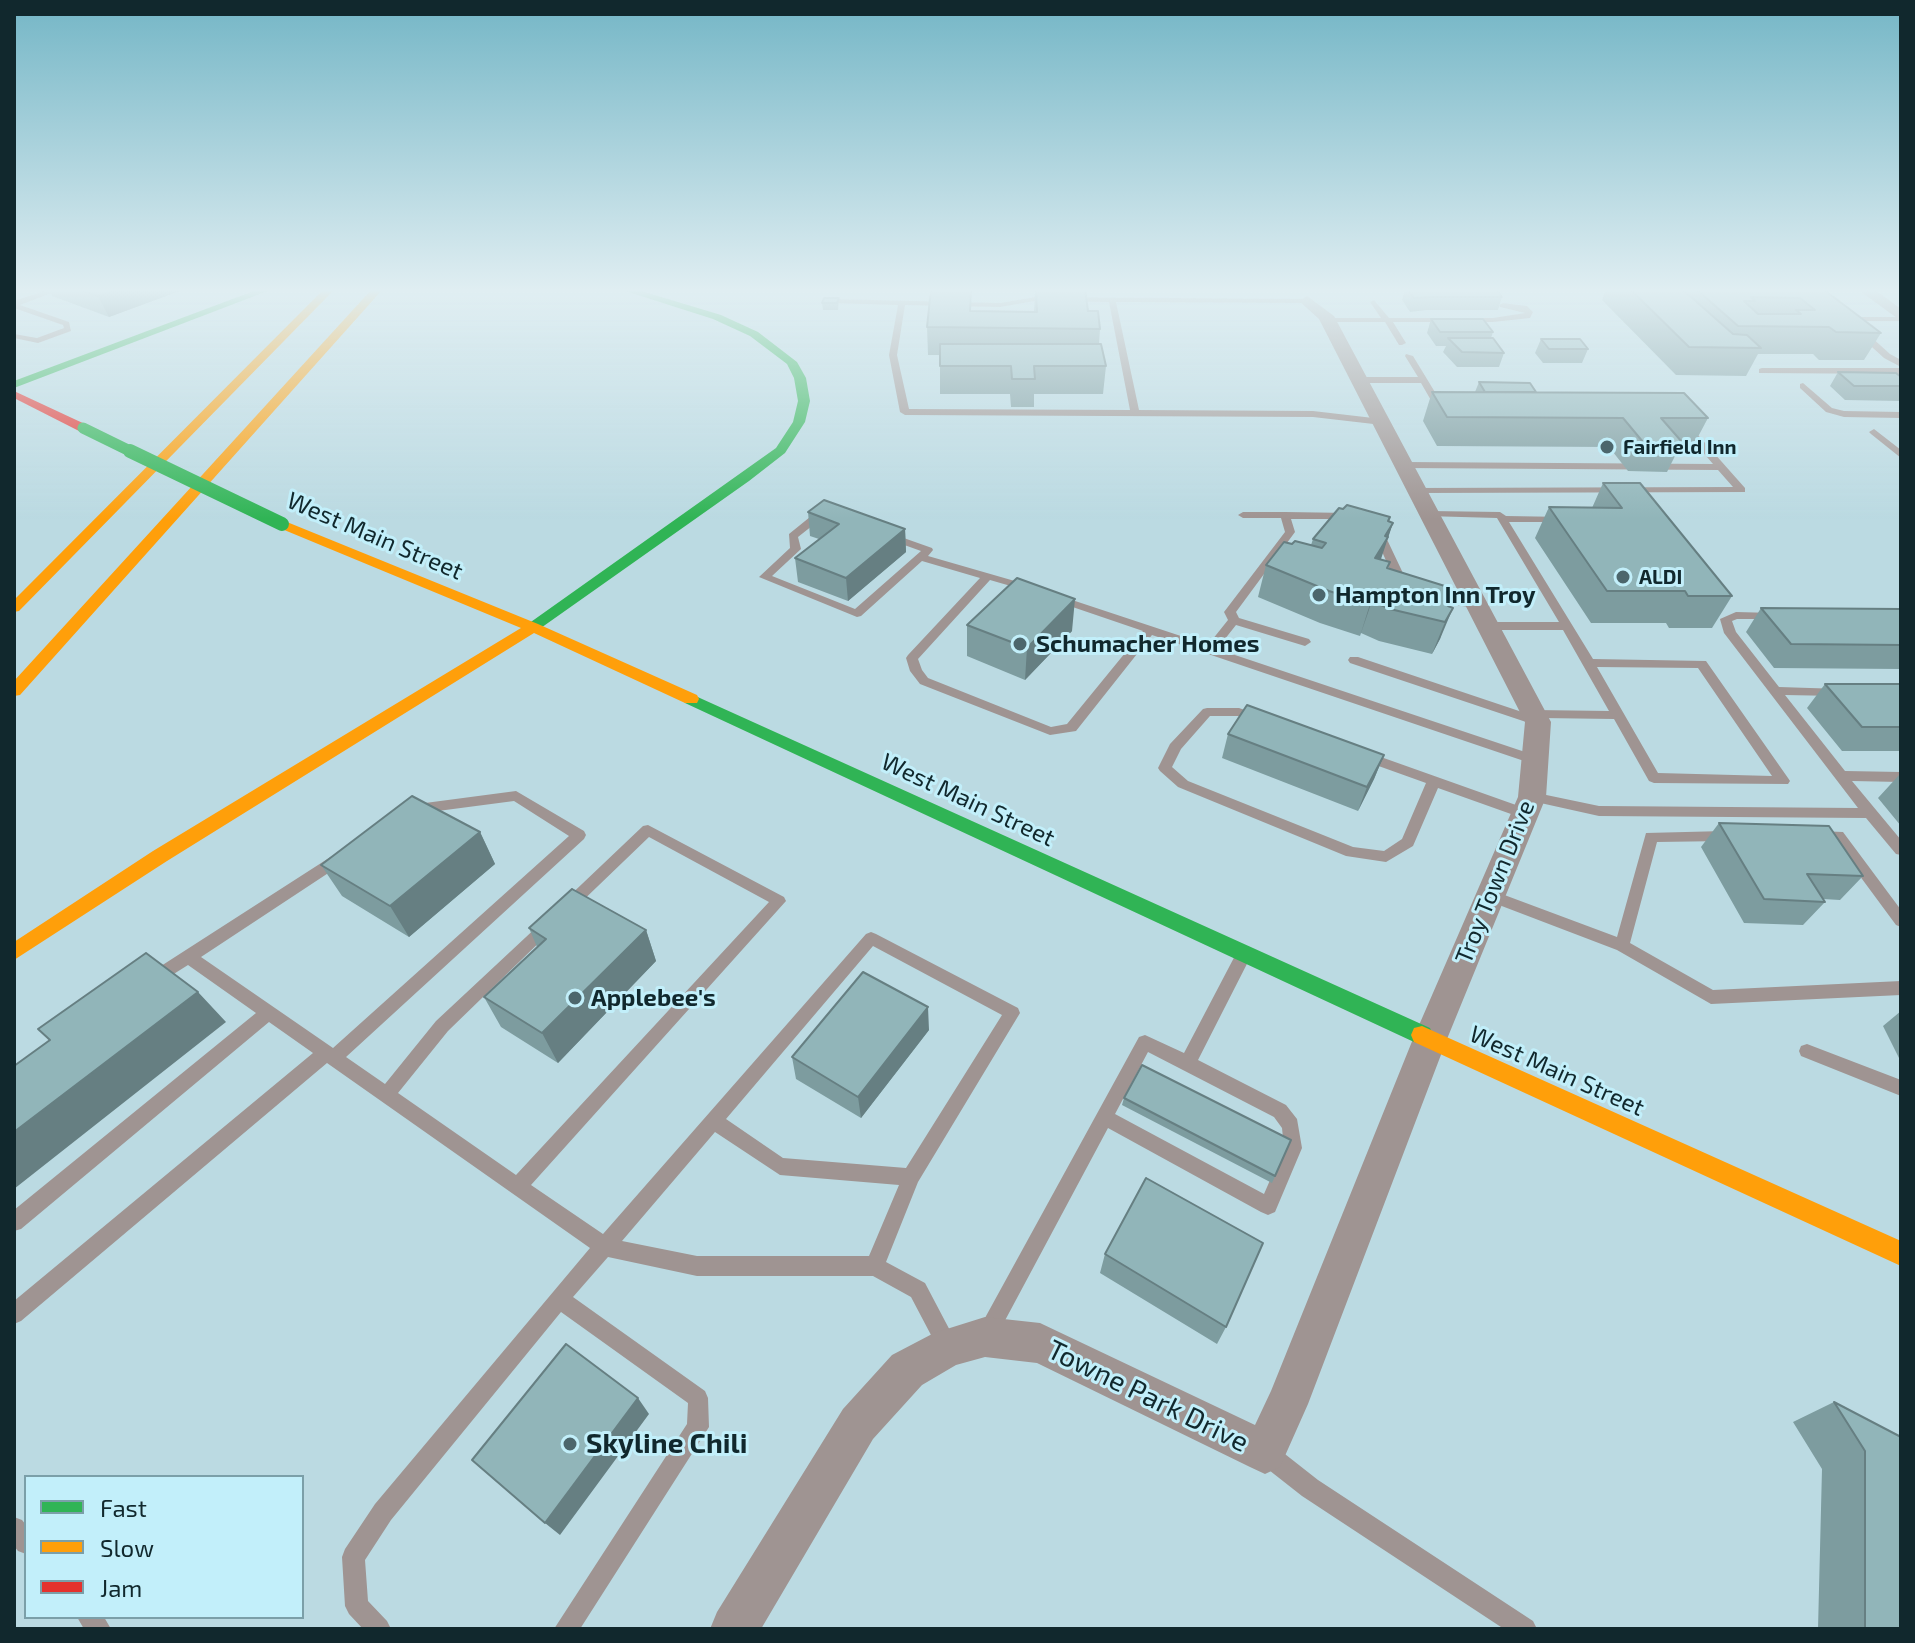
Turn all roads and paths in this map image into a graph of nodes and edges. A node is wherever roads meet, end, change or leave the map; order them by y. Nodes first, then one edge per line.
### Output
1 (65, 366) edge
2 (254, 366) edge
3 (309, 366) edge
4 (794, 366) edge
5 (895, 366) edge
6 (1125, 366) edge
7 (1353, 366) edge
8 (1415, 366) edge
9 (1762, 371) edge
10 (1901, 371) edge
11 (1360, 380) junction
12 (1424, 380) junction
13 (14, 385) edge
14 (1803, 386) dead end
15 (14, 394) edge
16 (1439, 407) edge
17 (1135, 413) junction
18 (1901, 415) edge
19 (1382, 422) junction
20 (1687, 428) edge
21 (1874, 432) dead end
22 (1901, 455) edge
23 (1404, 465) junction
24 (1720, 467) junction
25 (1417, 490) junction
26 (1430, 514) junction
27 (1243, 515) dead end
28 (1285, 515) junction
29 (1357, 516) edge
30 (1371, 516) edge
31 (1503, 519) junction
32 (1571, 520) edge
33 (921, 557) junction
34 (988, 576) junction
35 (14, 608) edge
36 (1483, 616) junction
37 (1784, 616) edge
38 (1234, 620) junction
39 (1567, 626) junction
40 (533, 627) junction
41 (1150, 630) junction
42 (1305, 642) dead end
43 (1210, 650) junction
44 (1354, 660) dead end
45 (1589, 663) junction
46 (14, 691) edge
47 (1775, 691) junction
48 (1854, 692) edge
49 (1618, 715) junction
50 (1536, 718) junction
51 (1267, 722) edge
52 (1350, 751) edge
53 (1535, 760) junction
54 (1841, 776) junction
55 (1901, 777) edge
56 (1434, 781) junction
57 (1529, 806) junction
58 (1870, 813) junction
59 (402, 818) edge
60 (1745, 836) edge
61 (1807, 836) edge
62 (1901, 850) edge
63 (348, 852) edge
64 (1491, 896) junction
65 (1901, 921) edge
66 (1622, 946) junction
67 (14, 952) edge
68 (1244, 954) junction
69 (187, 956) junction
70 (1901, 988) edge
71 (139, 990) edge
72 (268, 1013) junction
73 (1430, 1039) junction
74 (1807, 1051) dead end
75 (330, 1055) junction
76 (1188, 1063) junction
77 (1901, 1088) edge
78 (386, 1095) junction
79 (1104, 1117) junction
80 (714, 1121) junction
81 (911, 1177) junction
82 (518, 1186) junction
83 (14, 1222) edge
84 (605, 1247) junction
85 (1901, 1254) edge
86 (875, 1266) junction
87 (559, 1299) junction
88 (14, 1314) edge
89 (967, 1342) junction
90 (1265, 1452) junction
91 (379, 1629) edge
92 (566, 1629) edge
93 (734, 1629) edge
94 (1525, 1629) edge

1 - 13 main road
2 - 35 main road
3 - 46 main road
4 - 40 main road
5 - 17 lane
6 - 17 lane
7 - 11 street
8 - 12 lane
9 - 10 lane
11 - 12 lane
11 - 19 street
12 - 16 lane
14 - 18 lane
15 - 40 main road, West Main Street, bridge
17 - 19 lane
19 - 23 street
20 - 24 lane
21 - 22 lane
23 - 24 lane
23 - 25 street
24 - 25 lane
25 - 26 street
26 - 31 lane
26 - 36 street
27 - 28 lane
28 - 29 lane
28 - 38 lane
30 - 36 lane
31 - 32 lane
31 - 39 lane
33 - 33 lane
33 - 34 lane
34 - 41 lane
34 - 41 lane
36 - 39 lane
36 - 50 street
37 - 47 lane
38 - 42 lane
38 - 43 lane
39 - 45 lane
40 - 67 main road
40 - 68 main road, West Main Street
41 - 43 lane
43 - 53 lane
44 - 50 lane
45 - 49 lane
45 - 49 lane
47 - 48 lane
47 - 54 lane
49 - 50 lane
50 - 53 street, Troy Town Drive
51 - 56 lane
52 - 56 lane
53 - 57 street, Troy Town Drive
54 - 55 lane
54 - 58 lane
56 - 57 lane
57 - 58 lane
57 - 64 street, Troy Town Drive
58 - 62 lane
59 - 75 lane
60 - 66 lane
61 - 65 lane
63 - 69 lane
64 - 66 lane
64 - 73 street, Troy Town Drive
66 - 70 lane
68 - 73 main road, West Main Street
68 - 76 lane
69 - 71 lane
69 - 72 lane
72 - 75 lane
72 - 83 lane
73 - 85 main road, West Main Street
73 - 90 street, Towne Park Drive
74 - 77 lane
75 - 78 lane
75 - 88 lane
76 - 79 lane
76 - 79 lane
78 - 82 lane
78 - 82 lane
79 - 89 lane
80 - 81 lane
80 - 81 lane
80 - 84 lane
81 - 86 lane
82 - 84 lane
84 - 86 lane
84 - 87 lane
86 - 89 lane
87 - 91 lane
87 - 92 lane
89 - 90 street, Towne Park Drive
89 - 93 street
90 - 94 lane

